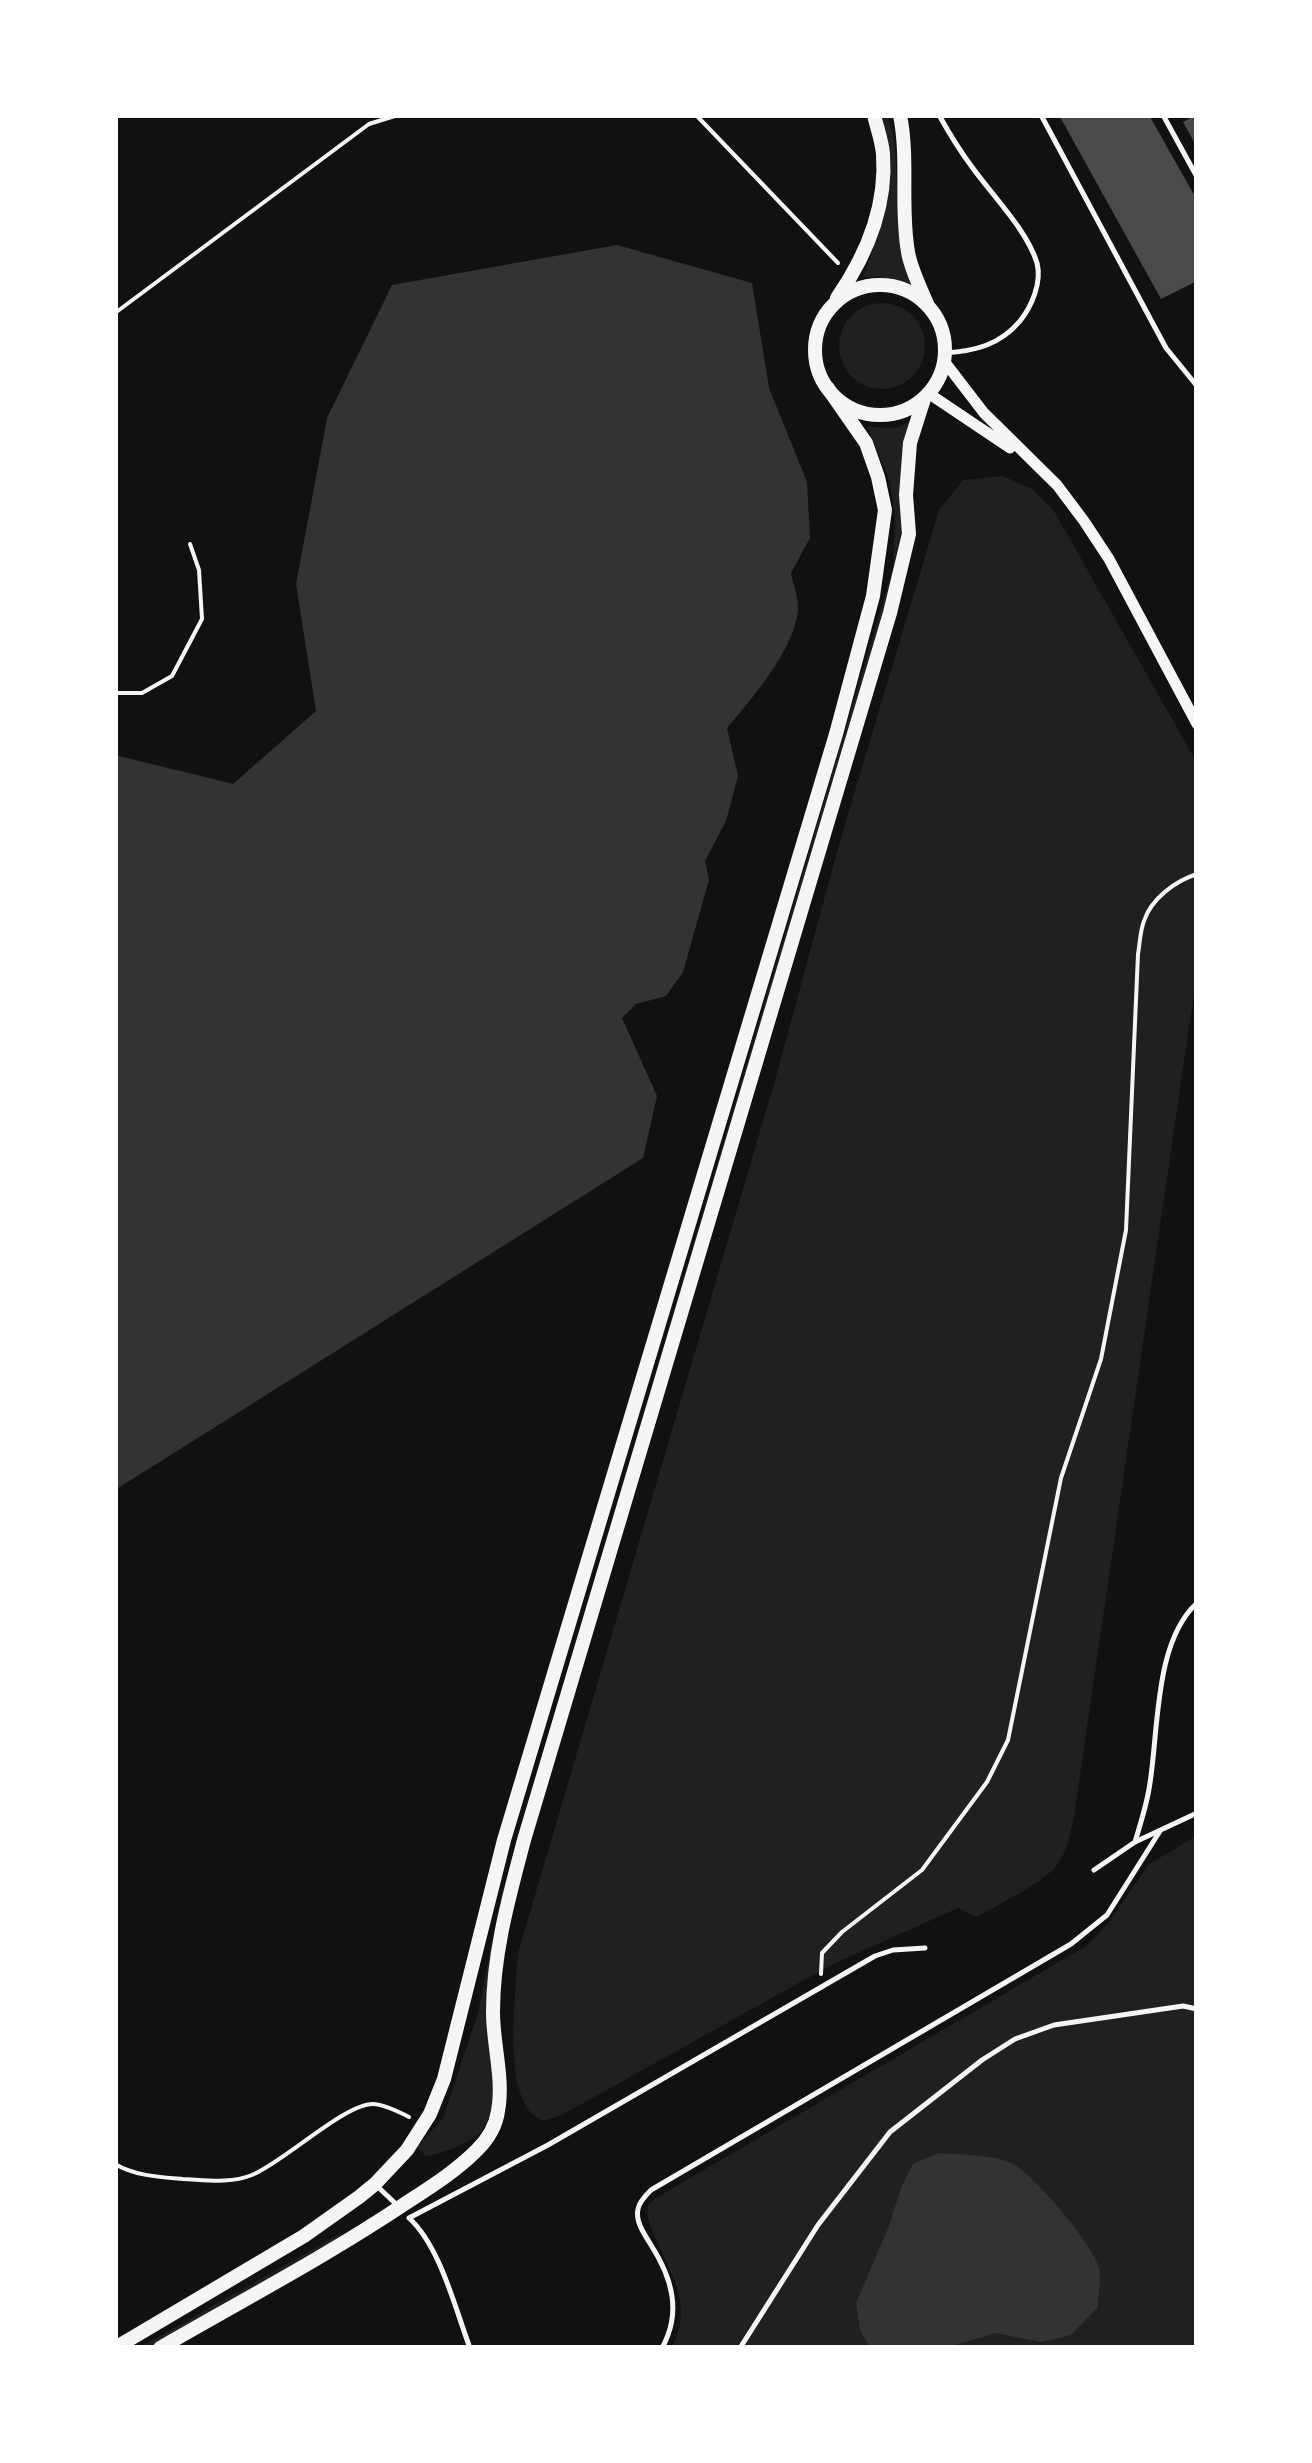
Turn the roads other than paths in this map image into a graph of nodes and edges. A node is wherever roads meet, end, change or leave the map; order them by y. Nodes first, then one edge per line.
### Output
1 (874, 115) edge
2 (900, 115) edge
3 (939, 115) edge
4 (1041, 115) edge
5 (1164, 115) edge
6 (1197, 177) edge
7 (831, 306) junction
8 (928, 306) junction
9 (944, 357) junction
10 (1197, 386) edge
11 (826, 387) junction
12 (926, 396) junction
13 (1057, 485) junction
14 (1197, 724) edge
15 (1197, 1603) edge
16 (1197, 1814) edge
17 (1160, 1831) junction
18 (1135, 1842) junction
19 (1094, 1870) dead end
20 (924, 1948) dead end
21 (1197, 2009) edge
22 (375, 2184) junction
23 (404, 2212) junction
24 (115, 2348) edge
25 (160, 2348) edge
26 (470, 2348) edge
27 (662, 2348) edge
28 (740, 2348) edge

1 - 7 main road
2 - 8 main road
3 - 9 lane
4 - 10 lane
5 - 6 lane
7 - 8 main road
7 - 11 main road
8 - 9 main road
9 - 12 main road
9 - 13 street
11 - 12 main road
11 - 22 main road
12 - 13 street
12 - 23 main road
13 - 14 street
15 - 18 lane
16 - 17 lane
17 - 18 lane
17 - 27 lane
18 - 19 lane
20 - 23 lane
21 - 28 lane
22 - 23 lane
22 - 24 main road
23 - 25 main road
23 - 26 lane

